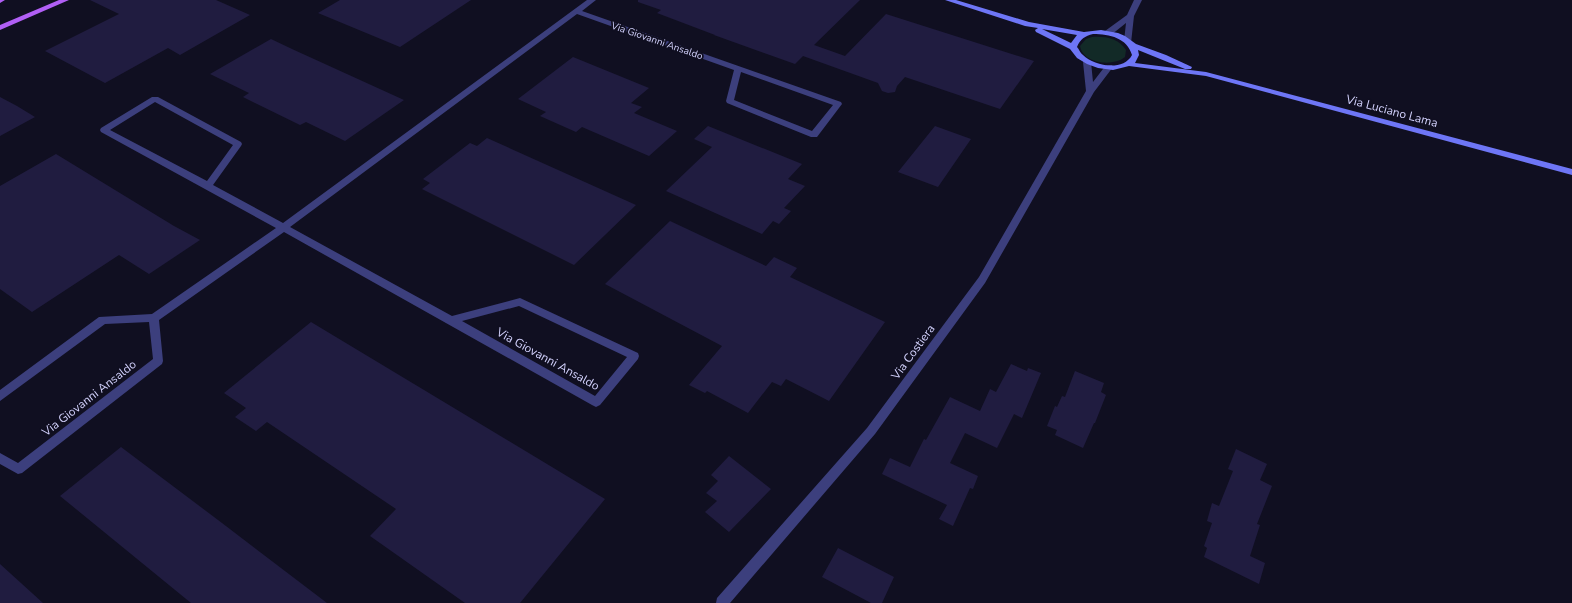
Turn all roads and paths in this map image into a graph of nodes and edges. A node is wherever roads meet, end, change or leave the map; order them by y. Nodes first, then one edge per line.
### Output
1 (65, 0) edge
2 (592, 0) edge
3 (949, 0) edge
4 (1138, 0) edge
5 (577, 12) junction
6 (1130, 16) junction
7 (1028, 24) junction
8 (0, 28) edge
9 (1108, 33) junction
10 (1084, 34) junction
11 (1130, 43) junction
12 (1073, 46) junction
13 (1087, 62) junction
14 (1129, 64) junction
15 (1109, 67) junction
16 (738, 69) junction
17 (1206, 74) junction
18 (1090, 92) junction
19 (1572, 172) edge
20 (208, 186) junction
21 (284, 227) junction
22 (154, 318) junction
23 (451, 320) junction
24 (0, 396) edge
25 (0, 458) edge
26 (722, 603) edge

1 - 8 main road
2 - 5 street
3 - 7 street
4 - 6 street
5 - 16 street, Via Giovanni Ansaldo
5 - 21 street
6 - 9 street
6 - 11 street
7 - 10 street
7 - 12 street
9 - 10 street
9 - 11 street, Via Luciano Lama
10 - 12 street
11 - 14 street
11 - 17 street, Via Luciano Lama
12 - 13 street
13 - 15 street
13 - 18 street
14 - 15 street, Via Luciano Lama
14 - 17 street, Via Luciano Lama
15 - 18 street, Via Costiera
16 - 16 street, Via Giovanni Ansaldo
17 - 19 street, Via Luciano Lama
18 - 26 street, Via Costiera
20 - 20 street, Via Giovanni Ansaldo
20 - 21 street, Via Giovanni Ansaldo
21 - 22 street
21 - 23 street, Via Giovanni Ansaldo
22 - 24 street
22 - 25 street, Via Giovanni Ansaldo
23 - 23 street, Via Giovanni Ansaldo

